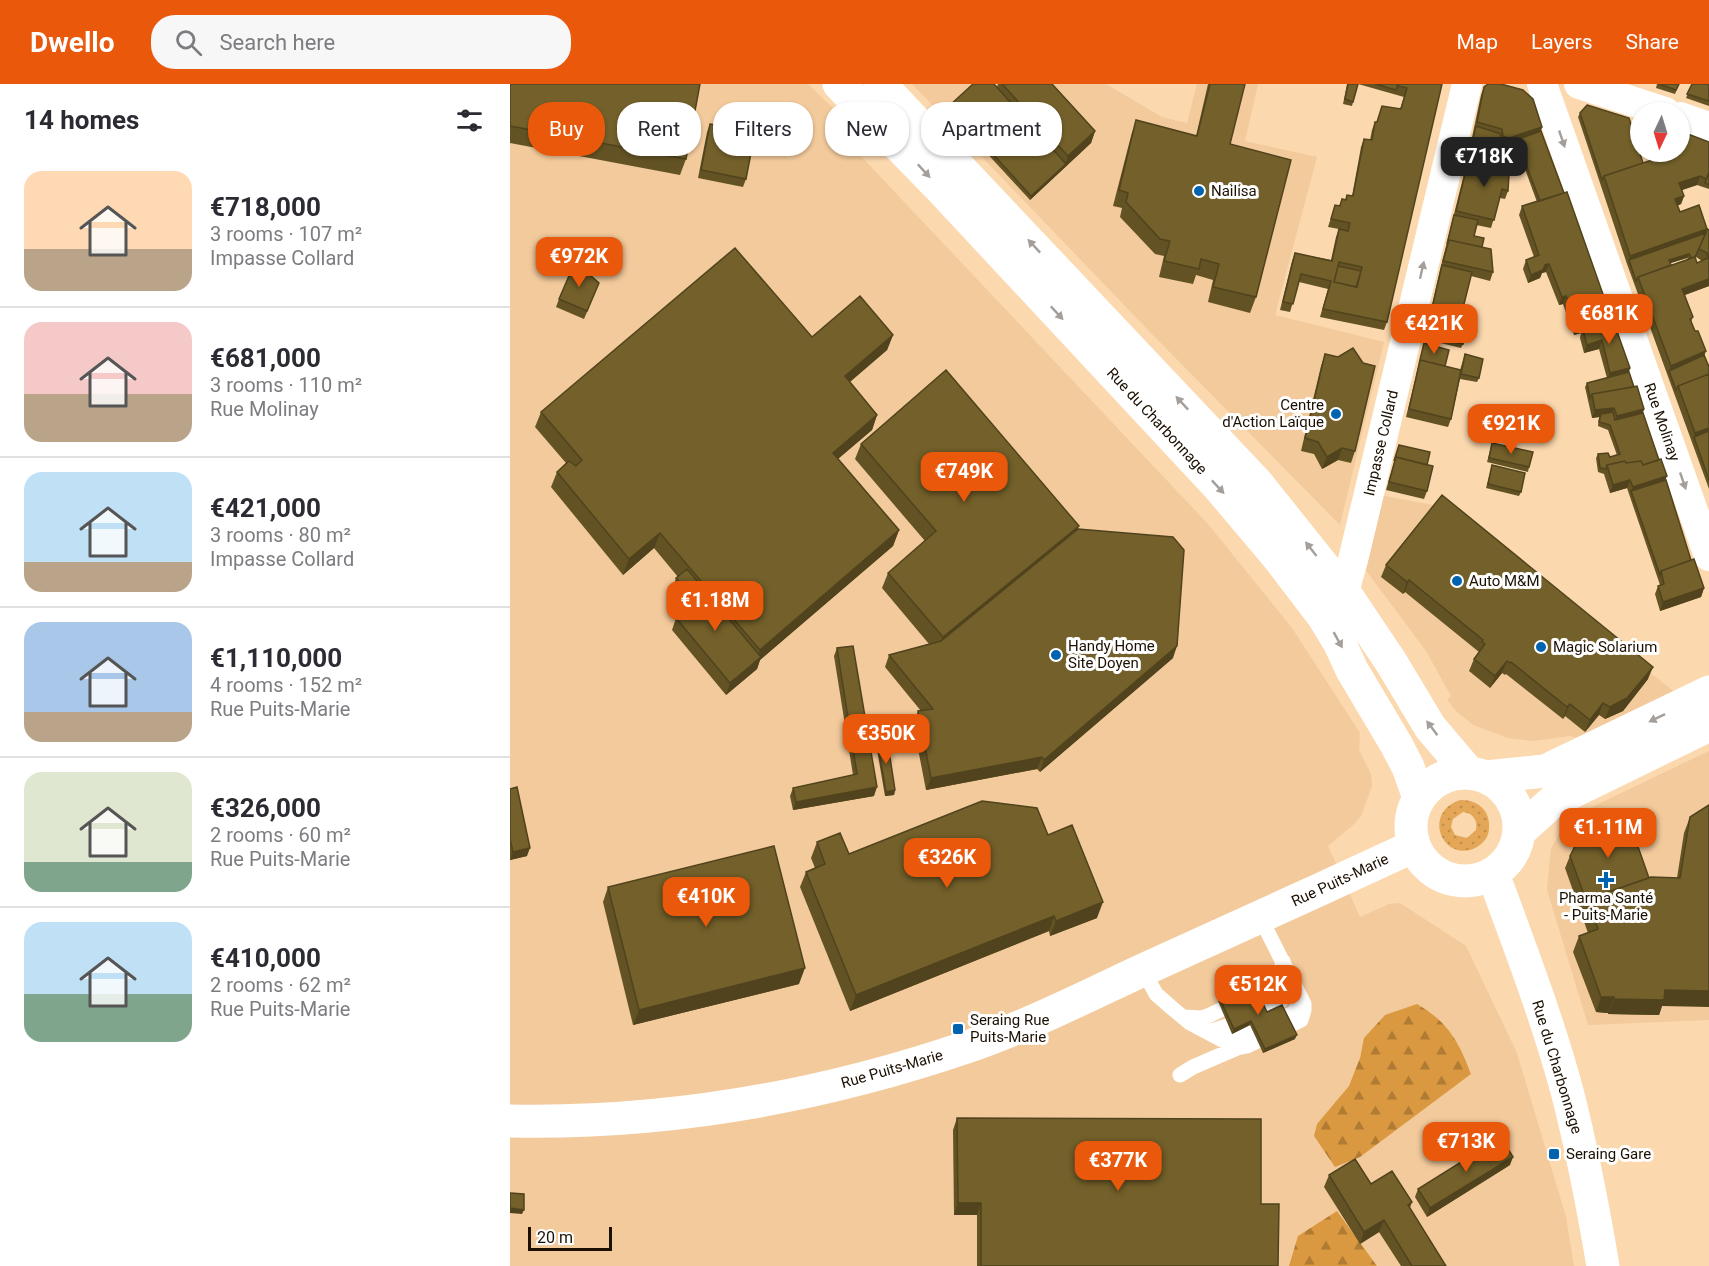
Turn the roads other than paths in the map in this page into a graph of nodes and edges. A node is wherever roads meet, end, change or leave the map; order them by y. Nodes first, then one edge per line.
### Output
1 (839, 84) edge
2 (880, 84) edge
3 (1467, 84) edge
4 (1542, 84) edge
5 (1579, 84) edge
6 (1634, 102) edge
7 (1690, 120) edge
8 (1709, 127) edge
9 (1709, 556) edge
10 (1344, 592) junction
11 (1709, 692) edge
12 (1709, 725) edge
13 (1478, 775) junction
14 (1419, 798) junction
15 (1519, 832) junction
16 (1414, 846) junction
17 (1493, 874) junction
18 (1260, 917) junction
19 (1282, 961) junction
20 (1143, 970) junction
21 (1291, 978) junction
22 (1184, 1017) junction
23 (1206, 1031) junction
24 (1232, 1045) junction
25 (1180, 1075) dead end
26 (510, 1121) edge
27 (1603, 1266) edge

1 -> 14 main road, Rue du Charbonnage
10 -> 2 main road, Rue du Charbonnage
10 -> 3 street, Impasse Collard
4 -> 9 street, Rue Molinay
5 - 6 street
7 - 8 street
13 -> 10 main road, Rue du Charbonnage
11 -> 13 main road
12 - 15 main road
13 - 14 main road
13 - 15 main road, Rue du Charbonnage
14 - 16 main road
15 - 17 main road
16 - 17 main road
16 - 18 main road, Rue Puits-Marie
17 - 27 main road, Rue du Charbonnage
18 - 19 lane
18 - 20 main road, Rue Puits-Marie
19 - 21 lane
19 - 22 lane
20 - 22 lane
20 - 26 main road, Rue Puits-Marie
21 - 23 lane
21 - 24 lane
22 - 23 lane
23 - 24 lane
24 - 25 lane

